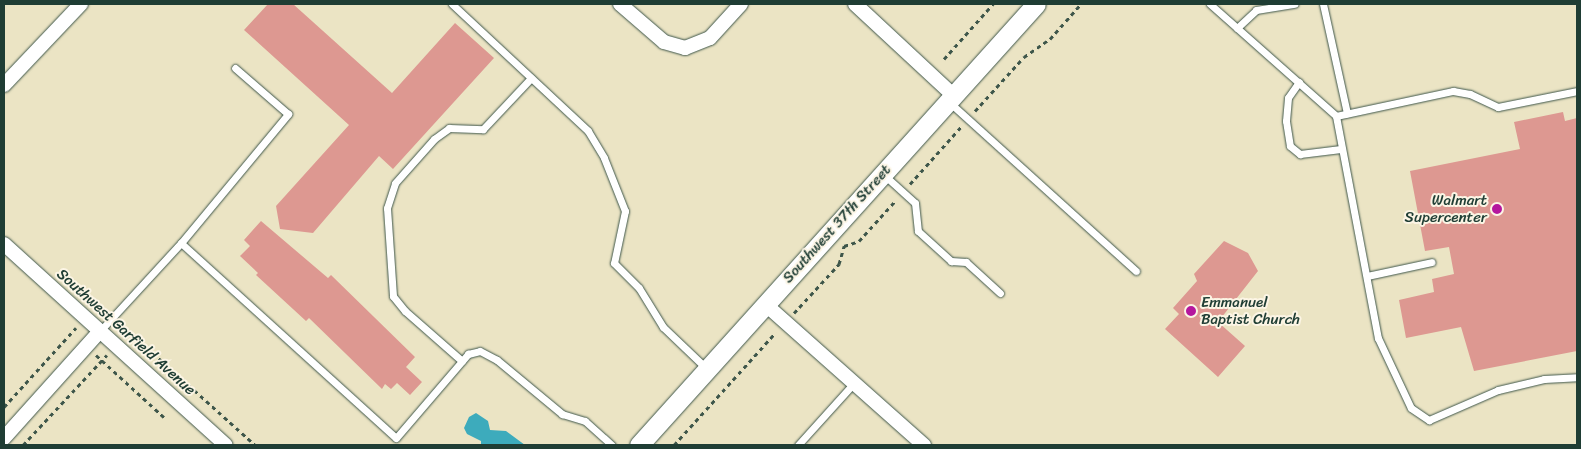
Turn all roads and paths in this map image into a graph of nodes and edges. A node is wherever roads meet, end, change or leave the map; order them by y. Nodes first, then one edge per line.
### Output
1 (81, 4) edge
2 (452, 4) edge
3 (620, 4) edge
4 (741, 4) edge
5 (855, 4) edge
6 (993, 4) edge
7 (1036, 4) edge
8 (1081, 4) edge
9 (1210, 4) edge
10 (1295, 4) edge
11 (1322, 4) edge
12 (1256, 7) edge
13 (1237, 28) junction
14 (944, 59) dead end
15 (235, 68) dead end
16 (532, 78) junction
17 (1298, 82) junction
18 (4, 85) edge
19 (1577, 91) edge
20 (951, 99) junction
21 (1347, 113) junction
22 (1336, 116) junction
23 (968, 119) junction
24 (1341, 149) junction
25 (883, 174) junction
26 (903, 192) junction
27 (180, 243) junction
28 (4, 244) edge
29 (1432, 262) dead end
30 (1136, 271) dead end
31 (1367, 276) junction
32 (1000, 292) dead end
33 (765, 304) junction
34 (85, 317) junction
35 (785, 321) junction
36 (122, 326) dead end
37 (100, 331) junction
38 (86, 346) junction
39 (116, 346) junction
40 (101, 360) junction
41 (462, 361) junction
42 (707, 369) junction
43 (1577, 377) edge
44 (854, 383) junction
45 (4, 407) edge
46 (164, 417) dead end
47 (4, 438) edge
48 (23, 445) edge
49 (226, 445) edge
50 (255, 445) edge
51 (612, 445) edge
52 (639, 445) edge
53 (674, 445) edge
54 (798, 445) edge
55 (924, 445) edge

1 - 18 street
2 - 16 lane
3 - 4 street
5 - 20 street
6 - 14 path
7 - 20 main road, Southwest 37th Street
8 - 23 path
9 - 13 lane
10 - 12 lane
11 - 21 lane
12 - 13 lane
13 - 17 lane
15 - 27 lane
16 - 41 lane
16 - 42 lane
17 - 22 lane
17 - 24 lane
19 - 21 lane
20 - 23 lane
20 - 25 main road, Southwest 37th Street
21 - 22 lane
22 - 24 lane
23 - 26 path
23 - 30 lane
24 - 31 lane
25 - 26 lane
25 - 33 main road, Southwest 37th Street
26 - 32 lane
26 - 35 path
27 - 37 lane
27 - 41 lane
28 - 34 street, Southwest Garfield Avenue
29 - 31 lane
31 - 43 lane
33 - 35 street
33 - 42 main road, Southwest 37th Street
34 - 37 street, Southwest Garfield Avenue
34 - 45 path
35 - 44 street
35 - 53 path
36 - 50 path
37 - 38 street
37 - 39 street, Southwest Garfield Avenue
38 - 40 path
38 - 47 street
39 - 40 path
39 - 49 street, Southwest Garfield Avenue
40 - 46 path
40 - 48 path
41 - 51 lane
42 - 52 main road, Southwest 37th Street
44 - 54 lane
44 - 55 street

